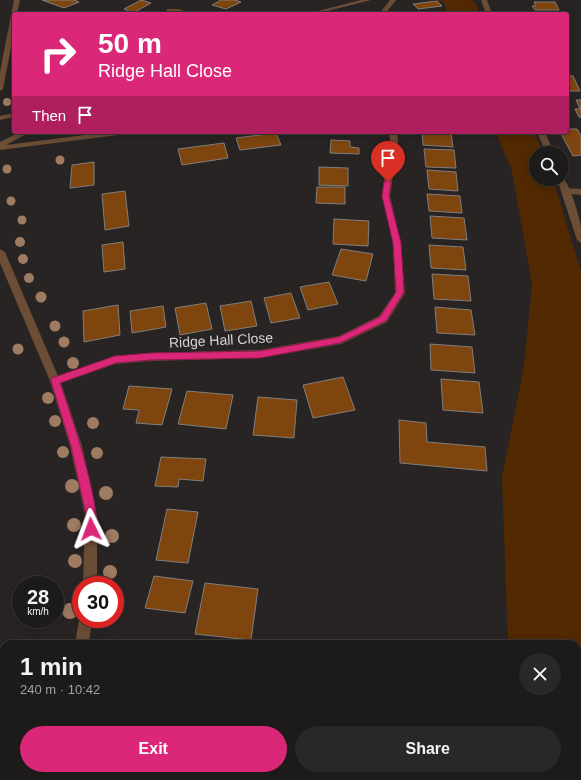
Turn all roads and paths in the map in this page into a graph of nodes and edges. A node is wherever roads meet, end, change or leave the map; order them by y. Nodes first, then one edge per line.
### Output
1 (17, 0) edge
2 (368, 0) edge
3 (393, 0) edge
4 (484, 0) edge
5 (169, 10) dead end
6 (15, 12) edge
7 (182, 12) edge
8 (317, 12) edge
9 (384, 12) edge
10 (488, 12) edge
11 (12, 26) edge
12 (0, 89) edge
13 (12, 115) edge
14 (0, 118) edge
15 (22, 134) edge
16 (110, 134) edge
17 (393, 134) edge
18 (542, 134) edge
19 (0, 145) edge
20 (547, 146) edge
21 (0, 148) edge
22 (564, 186) edge
23 (566, 191) junction
24 (581, 192) edge
25 (581, 240) edge
26 (0, 252) edge
27 (55, 381) junction
28 (90, 576) edge
29 (85, 628) edge
30 (83, 640) edge

1 - 6 street
2 - 8 street
3 - 9 street
4 - 10 street
5 - 7 street
11 - 12 street
13 - 14 street
15 - 19 street
16 - 21 street
17 - 27 street, Ridge Hall Close
18 - 20 street
22 - 23 street
23 - 24 street
23 - 25 street
26 - 27 street
27 - 28 street
29 - 30 street

